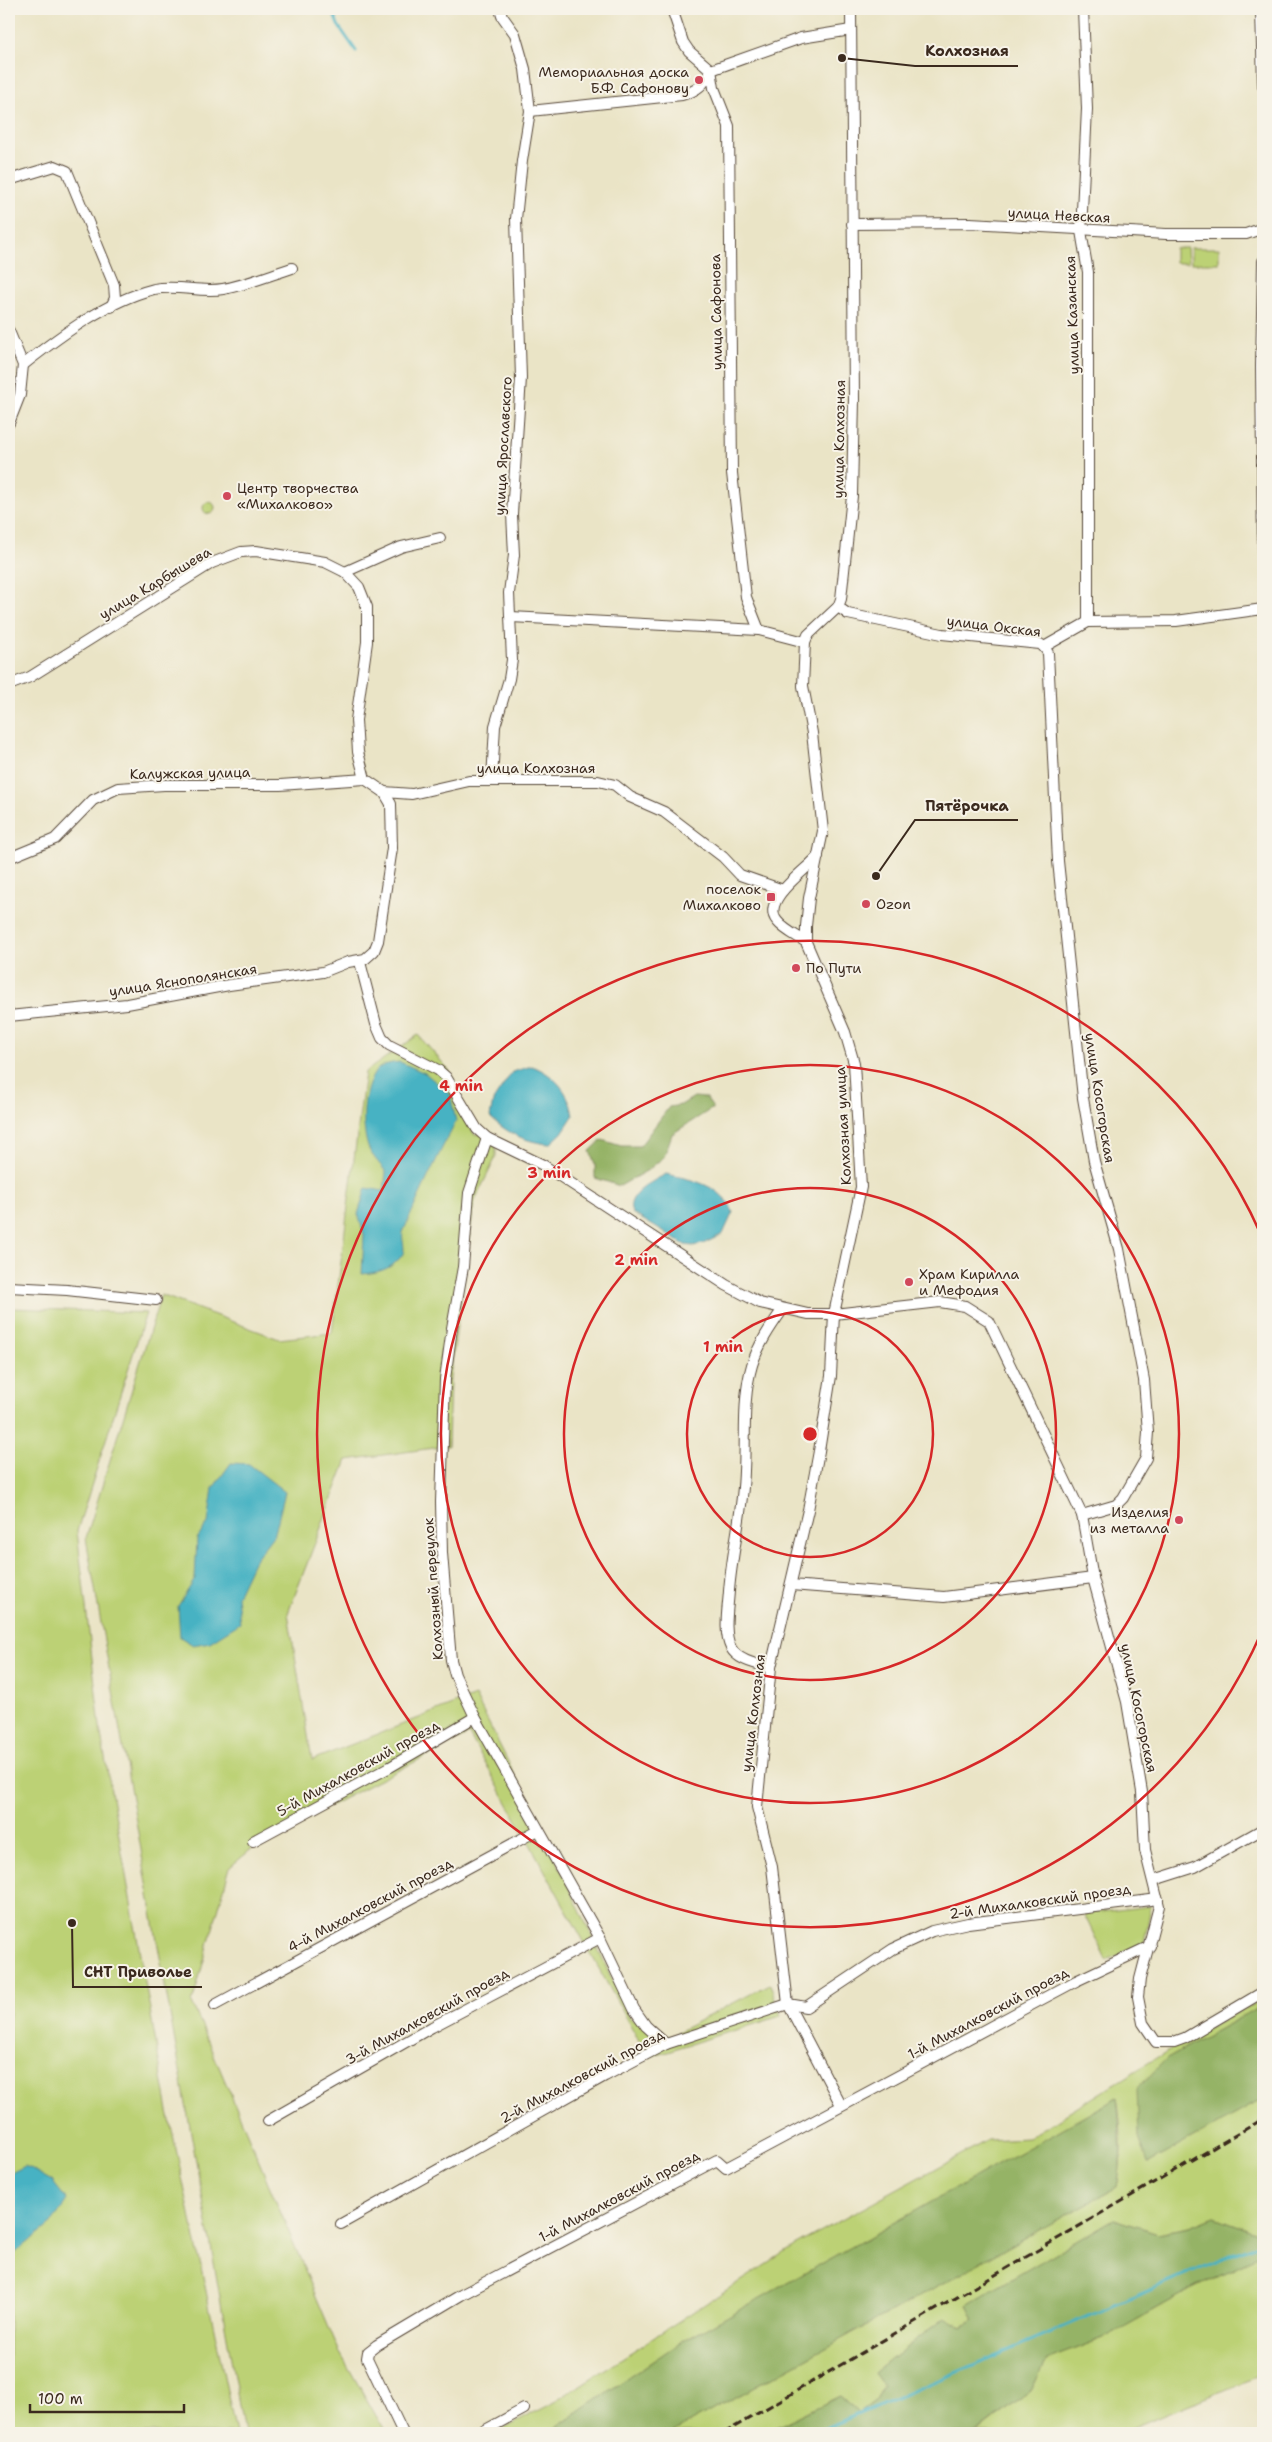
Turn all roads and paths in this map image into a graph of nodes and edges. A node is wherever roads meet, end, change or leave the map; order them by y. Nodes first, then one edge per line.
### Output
1 (500, 9) edge
2 (672, 9) edge
3 (851, 9) edge
4 (1083, 9) edge
5 (1261, 9) edge
6 (852, 30) junction
7 (711, 70) junction
8 (1263, 86) edge
9 (530, 111) junction
10 (9, 180) edge
11 (852, 224) junction
12 (1263, 228) edge
13 (1081, 231) junction
14 (1263, 261) edge
15 (292, 268) dead end
16 (111, 307) junction
17 (9, 331) edge
18 (23, 365) junction
19 (9, 423) edge
20 (440, 538) dead end
21 (1263, 556) edge
22 (345, 572) junction
23 (838, 607) junction
24 (1263, 609) edge
25 (510, 617) junction
26 (1088, 622) junction
27 (759, 630) junction
28 (805, 642) junction
29 (1044, 647) junction
30 (9, 686) edge
31 (365, 779) junction
32 (492, 780) junction
33 (384, 792) junction
34 (820, 853) junction
35 (9, 858) edge
36 (780, 888) junction
37 (806, 942) junction
38 (360, 962) junction
39 (9, 1016) edge
40 (487, 1138) junction
41 (9, 1287) edge
42 (156, 1300) dead end
43 (783, 1309) junction
44 (834, 1314) junction
45 (1082, 1515) junction
46 (1093, 1578) junction
47 (791, 1585) junction
48 (771, 1667) junction
49 (475, 1717) junction
50 (1263, 1829) edge
51 (538, 1830) junction
52 (253, 1841) dead end
53 (1154, 1880) junction
54 (1158, 1899) junction
55 (600, 1938) junction
56 (1150, 1946) junction
57 (1263, 1992) edge
58 (788, 2004) junction
59 (215, 2005) dead end
60 (666, 2044) junction
61 (841, 2105) junction
62 (268, 2121) dead end
63 (341, 2224) dead end
64 (524, 2409) dead end
65 (403, 2433) edge
66 (480, 2433) edge

1 - 9 street, улица Ярославского
2 - 7 street
3 - 6 street, улица Колхозная
4 - 13 street, улица Казанская
5 - 8 street
6 - 7 street
6 - 11 street, улица Колхозная
7 - 9 street
7 - 27 street, улица Сафонова
9 - 25 street, улица Ярославского
10 - 16 street
11 - 13 street, улица Невская
11 - 23 street, улица Колхозная
12 - 13 street, улица Невская
13 - 26 street, улица Казанская
14 - 21 street
15 - 16 street
16 - 18 street
17 - 18 street
18 - 19 street
20 - 22 street
22 - 30 street, улица Карбышева
22 - 31 street
23 - 28 street
23 - 29 street, улица Окская
24 - 26 street, улица Окская
25 - 27 street
25 - 32 street, улица Ярославского
26 - 29 street, улица Окская
27 - 28 street
28 - 34 street
29 - 45 street, улица Косогорская
31 - 33 street
31 - 35 street, Калужская улица
32 - 33 street, улица Колхозная
32 - 36 street, улица Колхозная
33 - 38 street
34 - 36 street
34 - 37 street, Колхозная улица
36 - 37 street
37 - 44 street, Колхозная улица
38 - 39 street, улица Яснополянская
38 - 40 street
40 - 43 street, улица Косогорская
40 - 49 street, Колхозный переулок
41 - 42 street
43 - 44 street, улица Косогорская
43 - 48 street
44 - 45 street, улица Косогорская
44 - 47 street, улица Колхозная
45 - 46 street, улица Косогорская
46 - 47 street
46 - 53 street, улица Косогорская
47 - 48 street, улица Колхозная
48 - 58 street, улица Колхозная
49 - 51 street, Колхозный переулок
49 - 52 street, 5-й Михалковский проезд
50 - 53 street
51 - 55 street, Колхозный переулок
51 - 59 street, 4-й Михалковский проезд
53 - 54 street, улица Косогорская
54 - 56 street, улица Косогорская
54 - 58 street, 2-й Михалковский проезд
55 - 60 street, Колхозный переулок
55 - 62 street, 3-й Михалковский проезд
56 - 57 street, улица Косогорская
56 - 61 street, 1-й Михалковский проезд
58 - 60 street, 2-й Михалковский проезд
58 - 61 street, улица Колхозная
60 - 63 street, 2-й Михалковский проезд
61 - 65 street, 1-й Михалковский проезд
64 - 66 street

